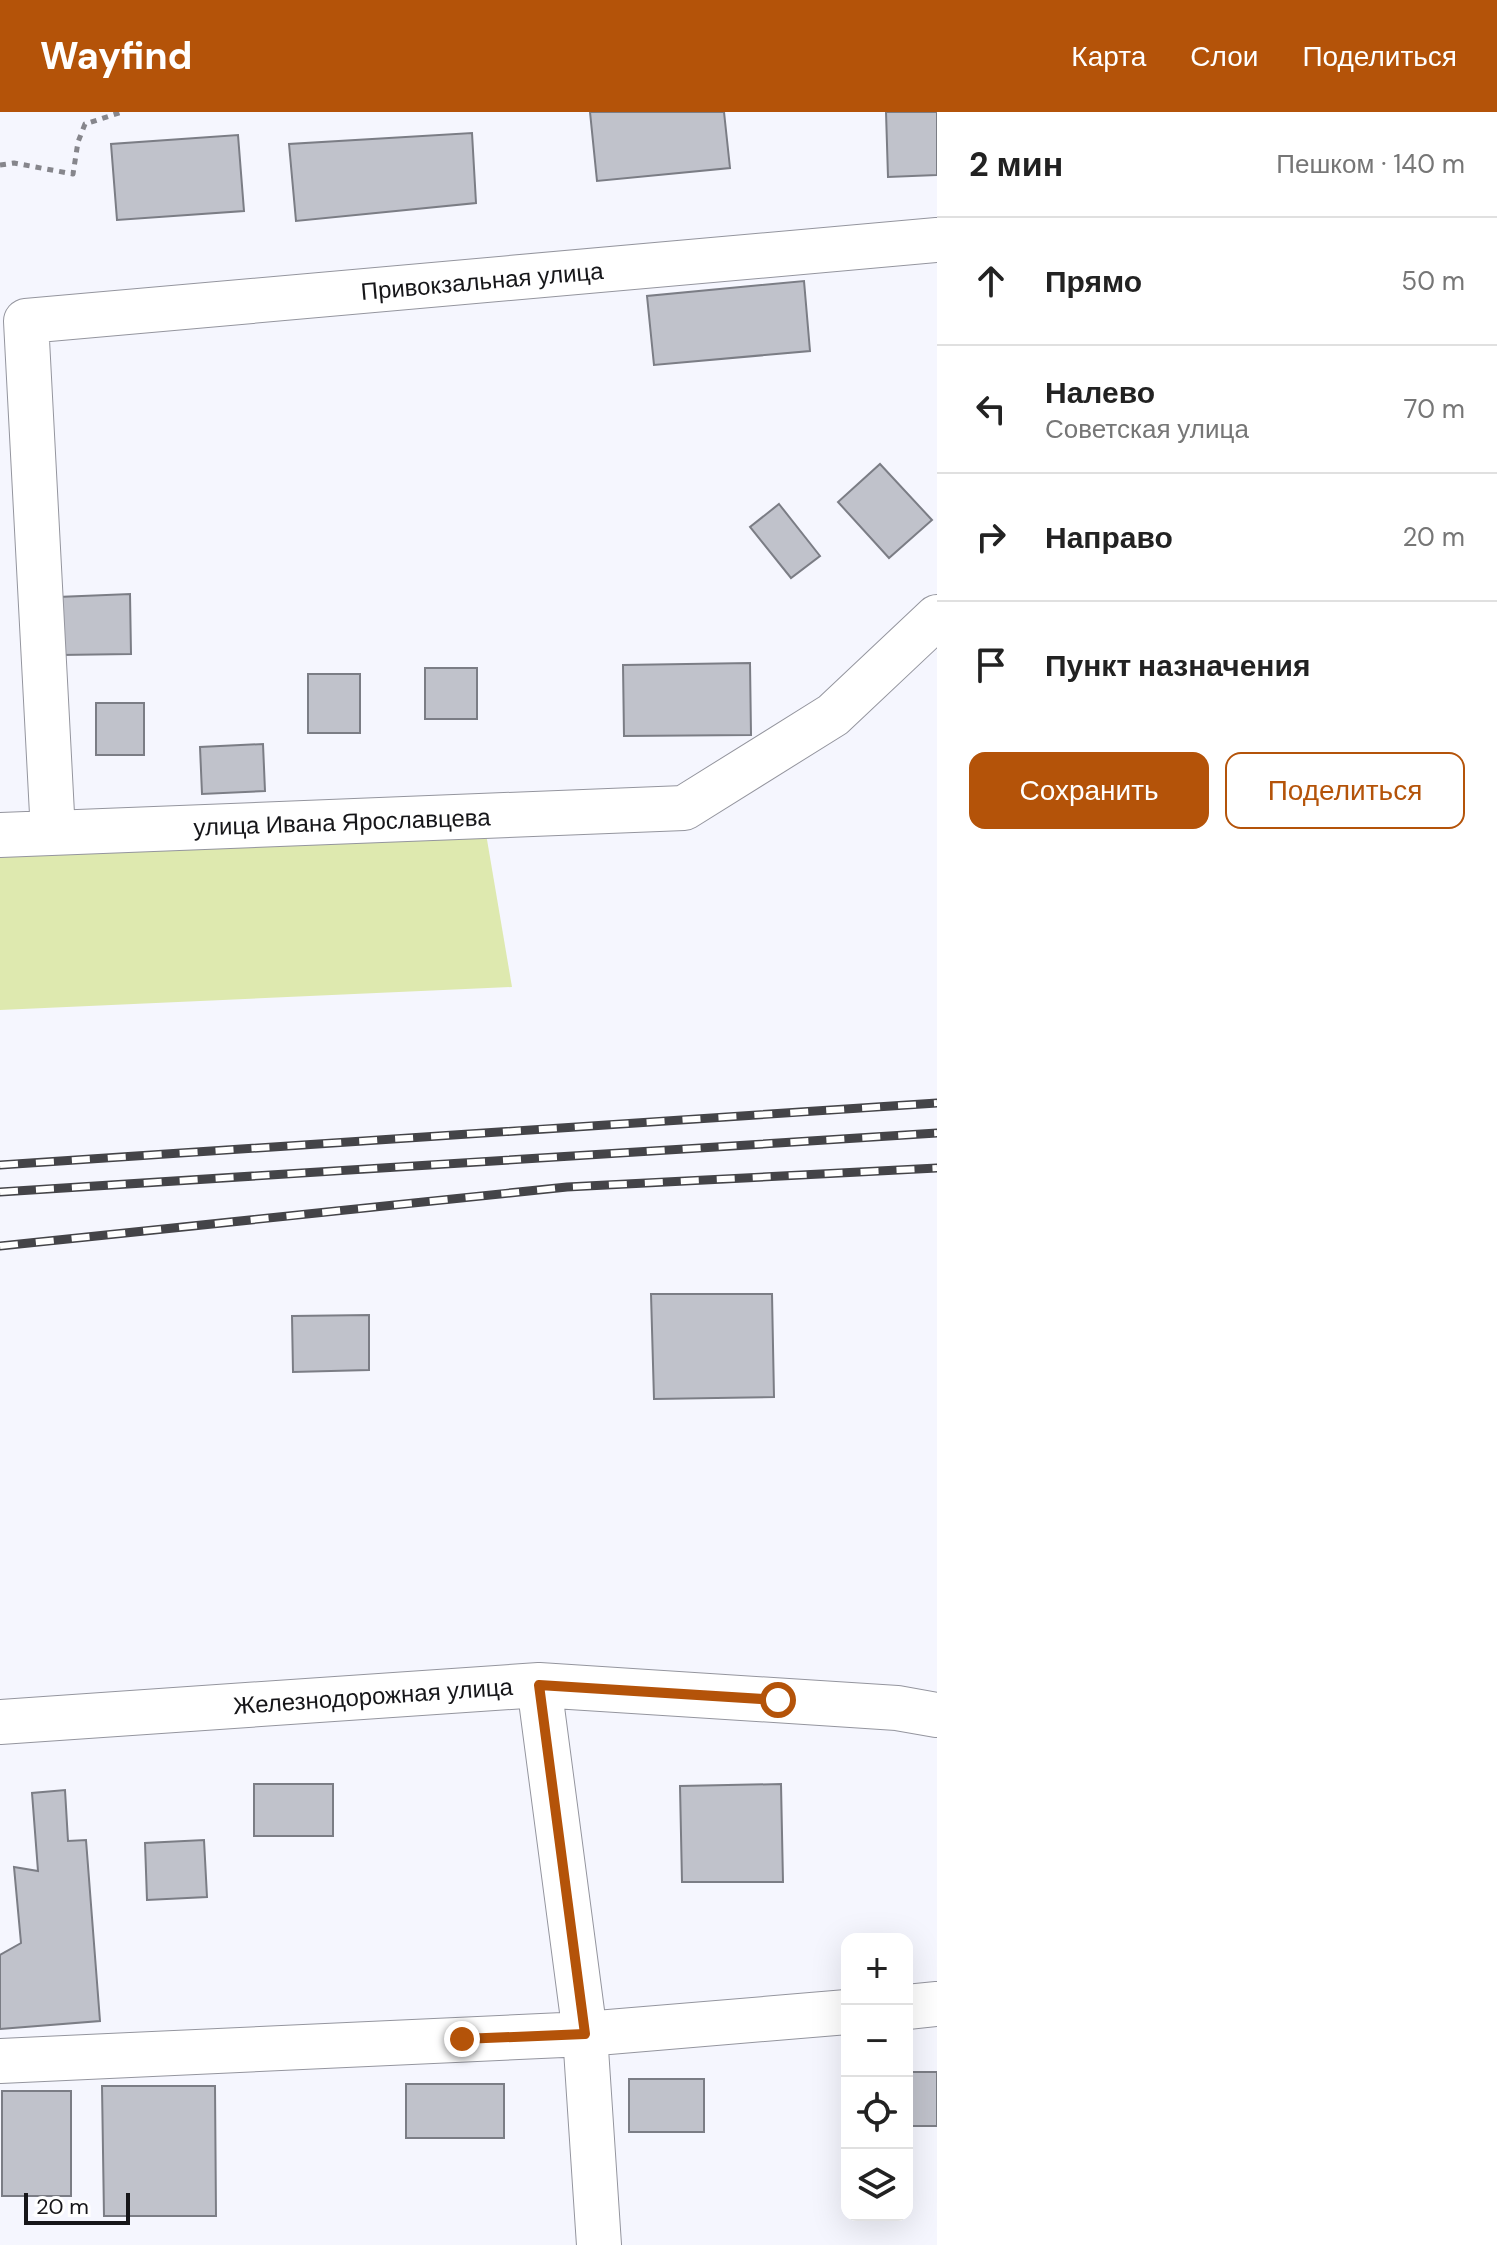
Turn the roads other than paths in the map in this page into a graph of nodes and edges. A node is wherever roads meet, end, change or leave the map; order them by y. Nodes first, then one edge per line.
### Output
1 (937, 240) edge
2 (937, 617) edge
3 (53, 833) junction
4 (0, 835) edge
5 (539, 1685) junction
6 (937, 1715) edge
7 (0, 1722) edge
8 (937, 2004) edge
9 (913, 2006) edge
10 (841, 2013) edge
11 (585, 2034) junction
12 (0, 2061) edge
13 (599, 2245) edge

1 - 3 street, Привокзальная улица
2 - 3 street, улица Ивана Ярославцева
3 - 4 street, улица Ивана Ярославцева
5 - 6 street, Железнодорожная улица
5 - 7 street, Железнодорожная улица
5 - 11 street
8 - 9 street
10 - 11 street
11 - 12 street
11 - 13 street

